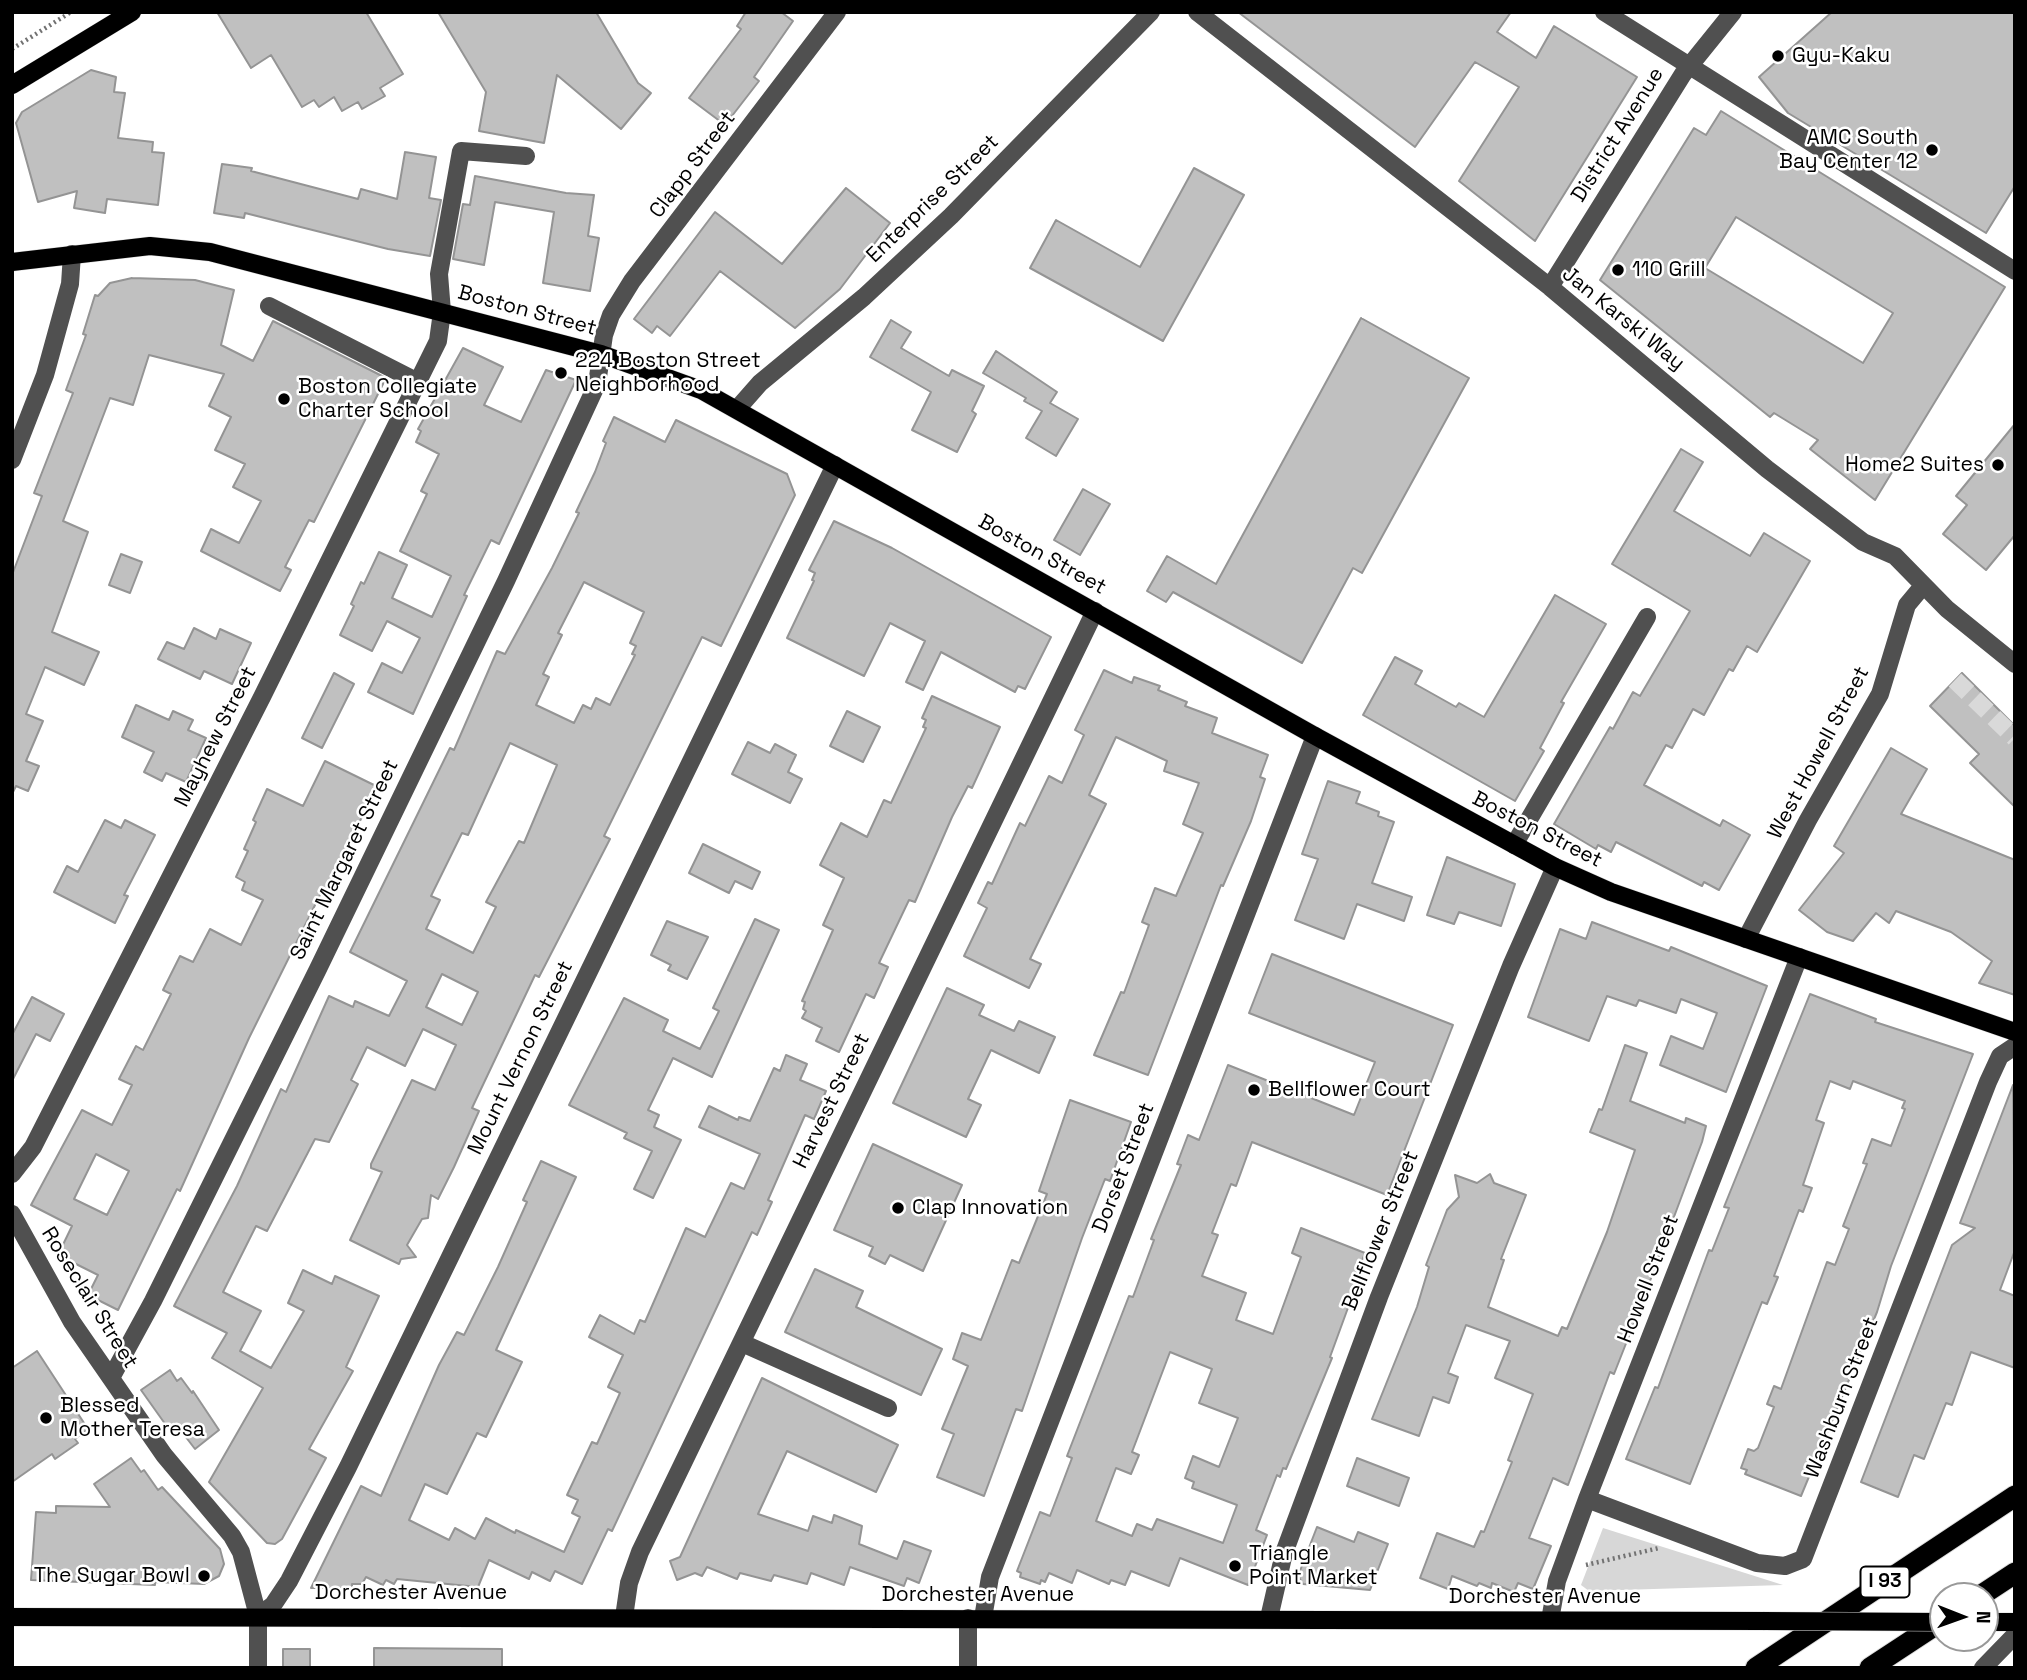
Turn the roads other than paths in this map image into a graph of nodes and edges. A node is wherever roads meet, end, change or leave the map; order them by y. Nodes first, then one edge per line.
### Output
1 (132, 12) edge
2 (837, 12) edge
3 (1151, 12) edge
4 (1197, 12) edge
5 (1604, 12) edge
6 (1733, 12) edge
7 (1690, 66) junction
8 (12, 85) edge
9 (526, 156) dead end
10 (72, 254) junction
11 (12, 262) edge
12 (2015, 271) edge
13 (1550, 287) junction
14 (269, 306) dead end
15 (442, 312) junction
16 (601, 354) junction
17 (418, 382) junction
18 (738, 408) junction
19 (12, 460) edge
20 (835, 465) junction
21 (1922, 587) junction
22 (1095, 611) junction
23 (1647, 617) dead end
24 (2015, 664) edge
25 (1315, 736) junction
26 (1514, 845) junction
27 (1555, 867) junction
28 (1746, 939) junction
29 (1799, 957) junction
30 (2015, 1031) edge
31 (2015, 1046) edge
32 (12, 1174) edge
33 (12, 1214) edge
34 (742, 1343) junction
35 (111, 1378) junction
36 (888, 1408) dead end
37 (2015, 1496) edge
38 (1587, 1499) junction
39 (2015, 1573) edge
40 (1999, 1584) edge
41 (258, 1616) junction
42 (624, 1616) junction
43 (12, 1617) edge
44 (976, 1618) junction
45 (1269, 1618) junction
46 (1550, 1620) junction
47 (1929, 1621) edge
48 (1929, 1630) edge
49 (2015, 1635) edge
50 (258, 1668) edge
51 (968, 1668) edge
52 (1756, 1668) edge
53 (1870, 1668) edge
54 (1983, 1668) edge

1 - 8 main road
2 - 16 street, Clapp Street
3 - 18 street, Enterprise Street
4 - 13 street, Jan Karski Way
5 - 7 street
6 - 7 street, District Avenue
7 - 12 street
7 - 13 street, District Avenue
9 - 15 street, Mayhew Street
10 - 11 main road, Boston Street
10 - 15 main road, Boston Street
10 - 19 street
13 - 21 street, Jan Karski Way
14 - 17 street
15 - 16 main road, Boston Street
15 - 17 street, Mayhew Street
16 - 18 main road, Boston Street
16 - 35 street, Saint Margaret Street
17 - 32 street, Mayhew Street
18 - 20 main road, Boston Street
20 - 22 main road, Boston Street
20 - 41 street, Mount Vernon Street
21 - 24 street, Jan Karski Way
21 - 28 street, West Howell Street
22 - 25 main road, Boston Street
22 - 34 street, Harvest Street
23 - 26 street
25 - 26 main road, Boston Street
25 - 44 street, Dorset Street
26 - 27 main road, Boston Street
27 - 28 main road, Boston Street
27 - 45 street, Bellflower Street
28 - 29 main road, Boston Street
29 - 30 main road, Boston Street
29 - 38 street, Howell Street
31 - 38 street, Washburn Street
33 - 35 street, Roseclair Street
34 - 36 street
34 - 42 street, Harvest Street
35 - 41 street, Roseclair Street
37 - 52 highway, I 93
38 - 46 street, Howell Street
39 - 40 highway
41 - 42 main road, Dorchester Avenue
41 - 43 main road, Dorchester Avenue
41 - 50 street
42 - 44 main road, Dorchester Avenue
44 - 45 main road, Dorchester Avenue
44 - 51 street, Dorset Street
45 - 46 main road, Dorchester Avenue
46 - 47 main road, Dorchester Avenue, bridge
48 - 53 highway
49 - 54 street

